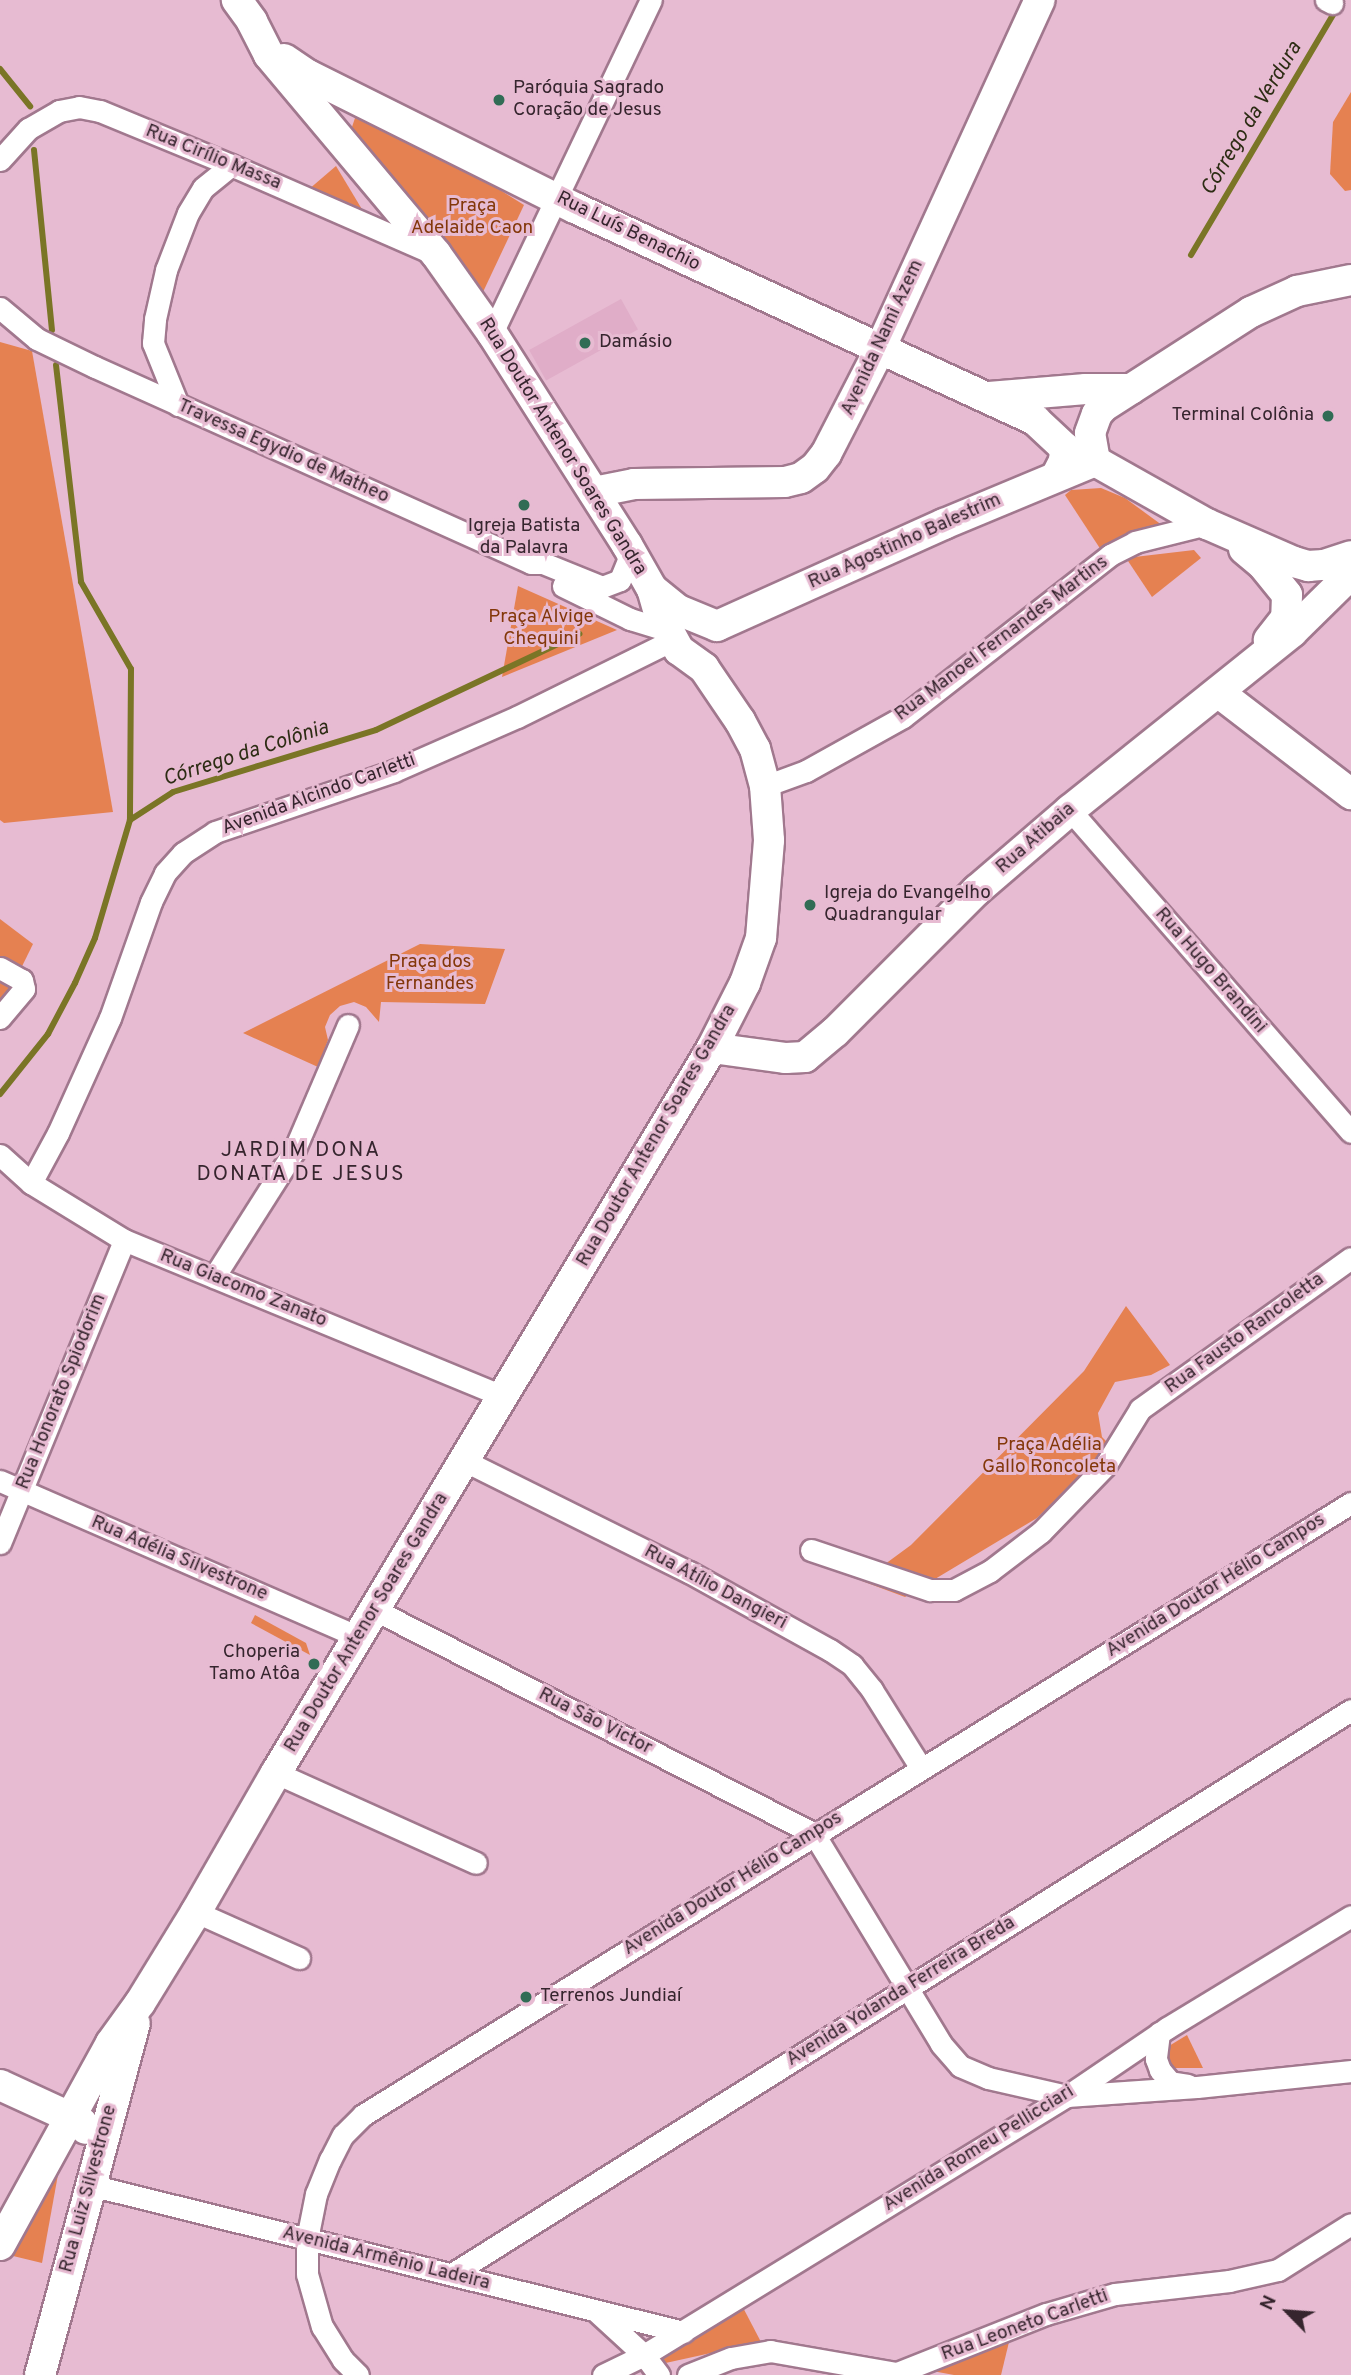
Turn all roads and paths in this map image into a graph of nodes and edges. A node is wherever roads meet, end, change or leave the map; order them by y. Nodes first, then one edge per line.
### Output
1 (651, 0) edge
2 (1040, 0) edge
3 (244, 11) edge
4 (376, 108) junction
5 (327, 127) junction
6 (0, 160) edge
7 (231, 165) junction
8 (556, 198) junction
9 (436, 254) junction
10 (1351, 280) edge
11 (0, 309) edge
12 (492, 333) junction
13 (879, 351) junction
14 (1131, 390) junction
15 (985, 397) junction
16 (178, 405) junction
17 (1095, 461) junction
18 (1057, 475) junction
19 (594, 492) junction
20 (1216, 529) junction
21 (627, 545) junction
22 (1351, 556) edge
23 (531, 563) junction
24 (1351, 575) edge
25 (652, 589) junction
26 (717, 626) junction
27 (671, 636) junction
28 (1258, 656) junction
29 (705, 668) junction
30 (1218, 692) junction
31 (765, 786) junction
32 (1351, 794) edge
33 (1070, 810) junction
34 (0, 968) edge
35 (0, 1018) edge
36 (348, 1025) dead end
37 (712, 1048) junction
38 (1351, 1132) edge
39 (0, 1155) edge
40 (31, 1183) junction
41 (124, 1240) junction
42 (1351, 1258) edge
43 (214, 1277) junction
44 (502, 1396) junction
45 (464, 1461) junction
46 (0, 1481) edge
47 (22, 1490) junction
48 (1351, 1503) edge
49 (0, 1544) edge
50 (811, 1550) dead end
51 (376, 1610) junction
52 (359, 1637) junction
53 (1351, 1710) edge
54 (921, 1769) junction
55 (276, 1773) junction
56 (814, 1834) junction
57 (476, 1863) dead end
58 (197, 1912) junction
59 (1351, 1916) edge
60 (299, 1958) dead end
61 (908, 1988) junction
62 (140, 2003) junction
63 (1159, 2033) junction
64 (1351, 2071) edge
65 (0, 2085) edge
66 (1198, 2087) junction
67 (1067, 2096) junction
68 (70, 2117) junction
69 (92, 2178) junction
70 (1351, 2224) edge
71 (307, 2239) junction
72 (0, 2245) edge
73 (452, 2274) junction
74 (596, 2311) junction
75 (683, 2332) junction
76 (645, 2355) junction
77 (903, 2374) edge
78 (40, 2375) edge
79 (358, 2375) edge
80 (603, 2375) edge
81 (659, 2375) edge
82 (688, 2375) edge

1 - 8 street
2 - 13 main road, Avenida Nami Azem
3 - 4 main road, Rua Luís Benachio
3 - 5 main road, Rua Doutor Antenor Soares Gandra
4 - 5 main road
4 - 8 main road, Rua Luís Benachio
5 - 9 main road, Rua Doutor Antenor Soares Gandra
6 - 7 street, Rua Cirílio Massa
7 - 9 street, Rua Cirílio Massa
7 - 16 street
8 - 12 street
8 - 13 main road, Rua Luís Benachio
9 - 12 main road, Rua Doutor Antenor Soares Gandra
10 - 14 main road
11 - 16 street, Travessa Egydio de Matheo
12 - 19 main road, Rua Doutor Antenor Soares Gandra
13 - 15 main road, Rua Luís Benachio
13 - 19 main road, Avenida Nami Azem
14 - 15 main road, Rua Luís Benachio
14 - 17 main road
15 - 18 main road, Rua Luís Benachio
16 - 23 street, Travessa Egydio de Matheo
17 - 18 main road, Rua Agostinho Balestrim
17 - 20 main road
18 - 26 main road, Rua Agostinho Balestrim
19 - 21 main road, Rua Doutor Antenor Soares Gandra
20 - 22 main road
20 - 28 main road
20 - 31 street, Rua Manoel Fernandes Martins
21 - 23 street, Travessa Egydio de Matheo
21 - 25 main road, Rua Doutor Antenor Soares Gandra
23 - 27 street, Travessa Egydio de Matheo
24 - 28 main road, Rua Atibaia
25 - 26 main road
25 - 27 main road, Rua Doutor Antenor Soares Gandra
26 - 29 main road
27 - 29 main road, Rua Doutor Antenor Soares Gandra
27 - 40 street, Avenida Alcindo Carletti
28 - 30 main road, Rua Atibaia
29 - 31 main road, Rua Doutor Antenor Soares Gandra
30 - 32 main road
30 - 33 main road, Rua Atibaia
31 - 37 main road, Rua Doutor Antenor Soares Gandra
33 - 37 main road, Rua Atibaia
33 - 38 street, Rua Hugo Brandini
34 - 35 street
36 - 43 street
37 - 44 main road, Rua Doutor Antenor Soares Gandra
39 - 40 street, Rua Giacomo Zanato
40 - 41 street, Rua Giacomo Zanato
41 - 43 street, Rua Giacomo Zanato
41 - 47 street, Rua Honorato Spiodorim
42 - 50 street, Rua Fausto Rancoletta
43 - 44 street, Rua Giacomo Zanato
44 - 45 main road, Rua Doutor Antenor Soares Gandra
45 - 51 main road, Rua Doutor Antenor Soares Gandra
45 - 54 street, Rua Atílio Dangieri
46 - 47 street, Rua Adélia Silvestrone
47 - 49 street, Rua Honorato Spiodorim
47 - 52 street, Rua Adélia Silvestrone
48 - 54 street, Avenida Doutor Hélio Campos
51 - 52 main road, Rua Doutor Antenor Soares Gandra
51 - 56 street, Rua São Victor
52 - 55 main road, Rua Doutor Antenor Soares Gandra
53 - 61 street, Avenida Yolanda Ferreira Breda
54 - 56 street, Avenida Doutor Hélio Campos
55 - 57 street
55 - 58 main road, Rua Doutor Antenor Soares Gandra
56 - 61 street
56 - 71 street, Avenida Doutor Hélio Campos
58 - 60 street
58 - 62 main road, Rua Doutor Antenor Soares Gandra
59 - 63 street, Avenida Romeu Pellicciari
61 - 67 street
61 - 73 street, Avenida Yolanda Ferreira Breda
62 - 68 main road, Rua Doutor Antenor Soares Gandra
62 - 69 main road, Rua Luiz Silvestrone
63 - 66 street
63 - 67 street, Avenida Romeu Pellicciari
64 - 66 street
65 - 68 main road
66 - 67 street
67 - 75 street, Avenida Romeu Pellicciari
68 - 69 main road
68 - 72 main road, Rua Doutor Antenor Soares Gandra
69 - 71 street, Avenida Armênio Ladeira
69 - 78 main road, Rua Luiz Silvestrone
70 - 77 street, Rua Leoneto Carletti
71 - 73 street, Avenida Armênio Ladeira
71 - 79 street, Avenida Doutor Hélio Campos
73 - 74 street, Avenida Armênio Ladeira
74 - 75 street, Avenida Armênio Ladeira
74 - 76 street
75 - 76 street, Avenida Romeu Pellicciari
76 - 80 street, Avenida Romeu Pellicciari
76 - 81 street
77 - 82 street

